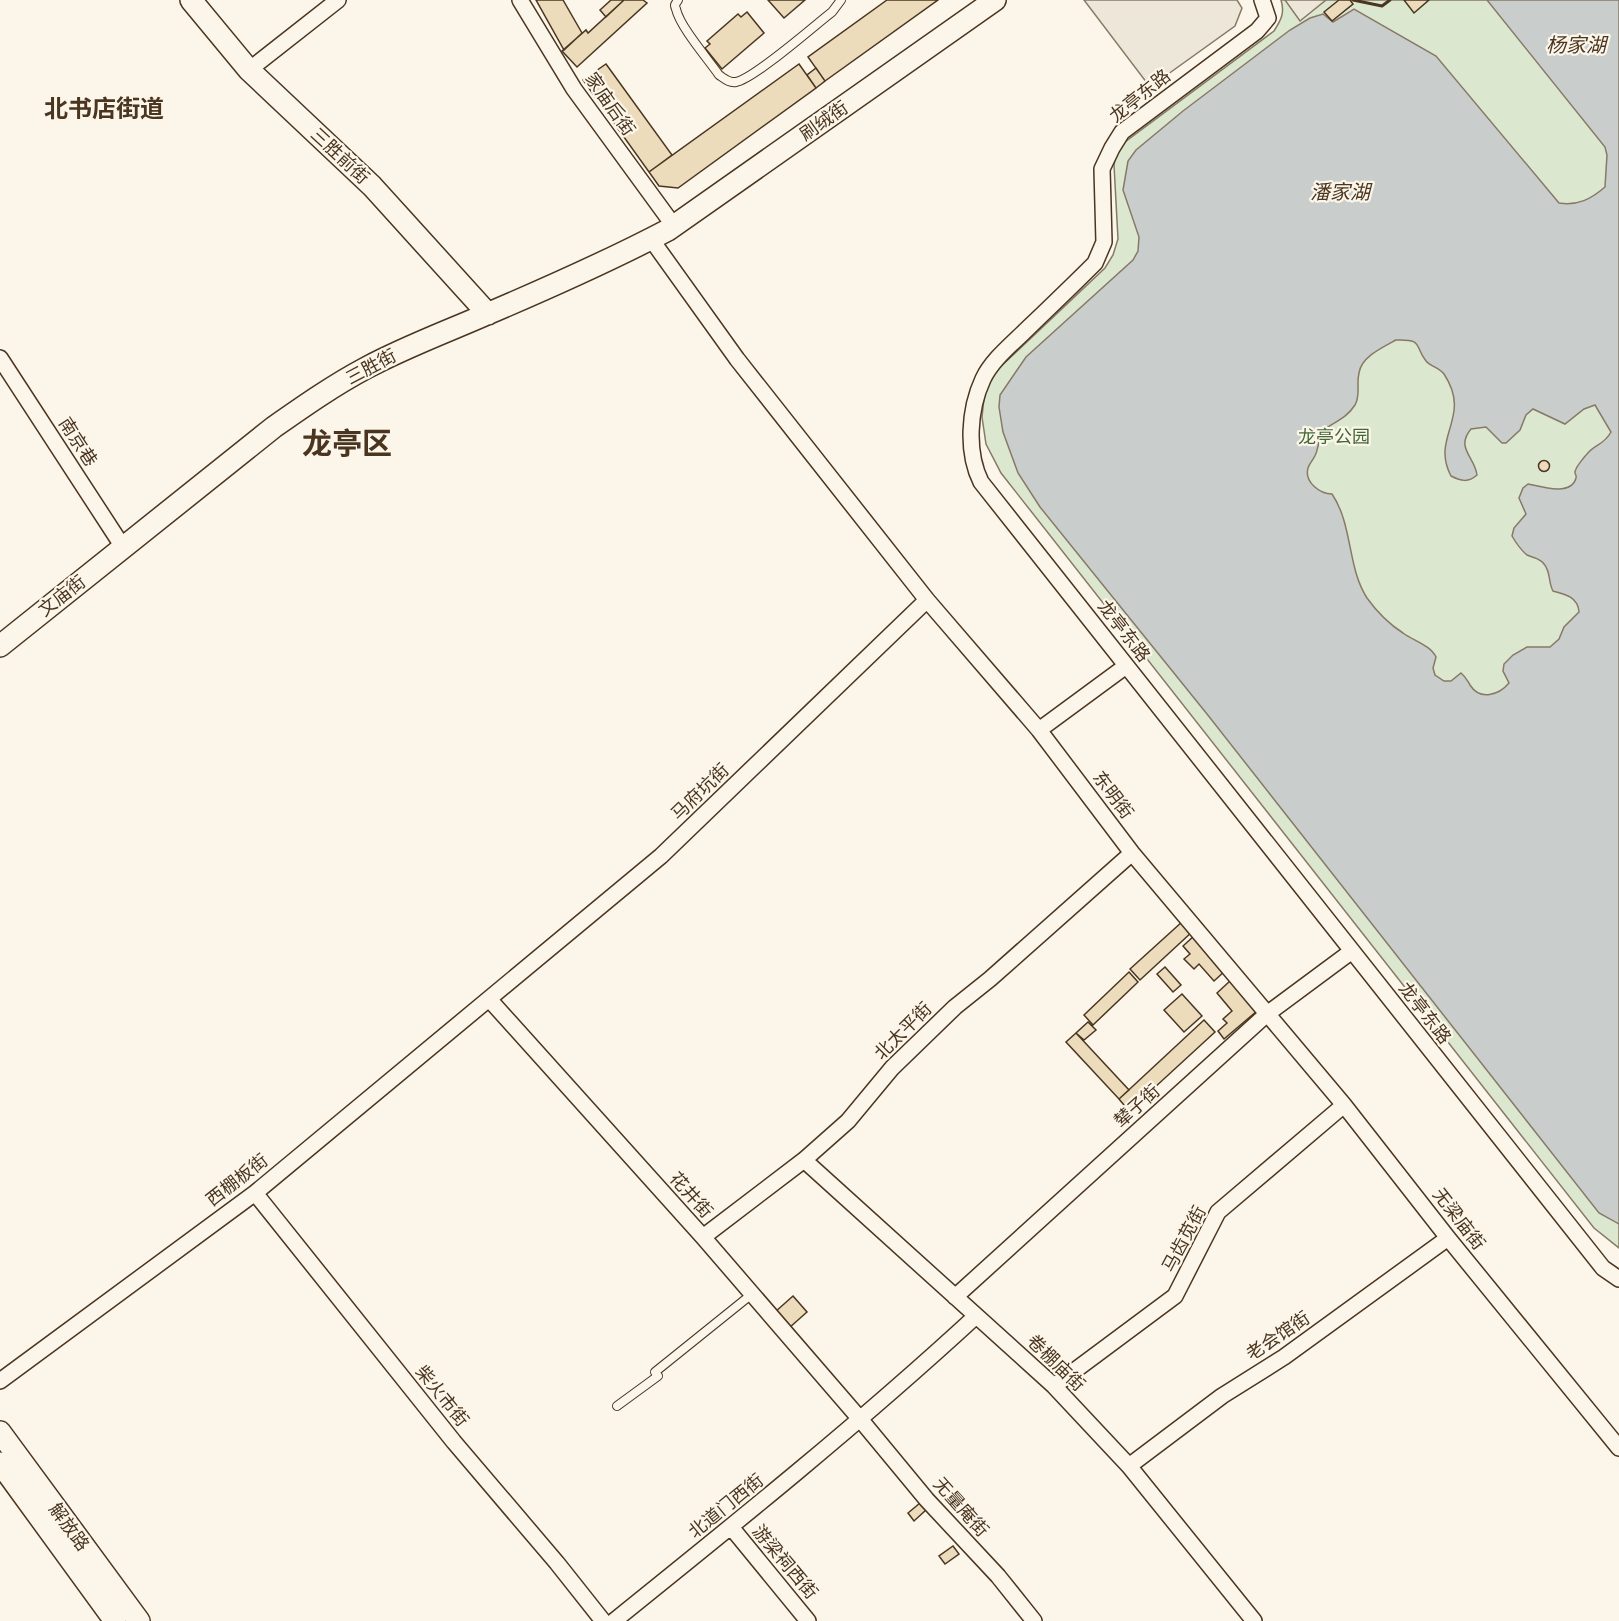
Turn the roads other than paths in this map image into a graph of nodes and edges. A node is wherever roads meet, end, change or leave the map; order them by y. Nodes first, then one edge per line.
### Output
1 (191, 0) edge
2 (338, 0) edge
3 (520, 0) edge
4 (678, 0) edge
5 (841, 0) edge
6 (995, 0) edge
7 (1262, 0) edge
8 (249, 70) junction
9 (674, 226) junction
10 (651, 239) junction
11 (488, 314) junction
12 (0, 358) edge
13 (123, 547) junction
14 (927, 600) junction
15 (0, 645) edge
16 (1126, 666) junction
17 (1039, 730) junction
18 (1132, 853) junction
19 (1352, 951) junction
20 (489, 999) junction
21 (1267, 1014) junction
22 (1344, 1105) junction
23 (804, 1160) junction
24 (255, 1193) junction
25 (703, 1237) junction
26 (1448, 1238) junction
27 (1619, 1279) edge
28 (752, 1294) junction
29 (955, 1298) junction
30 (976, 1316) junction
31 (0, 1381) edge
32 (1054, 1386) junction
33 (617, 1406) dead end
34 (860, 1419) junction
35 (0, 1432) edge
36 (1619, 1448) edge
37 (0, 1463) edge
38 (1129, 1466) junction
39 (731, 1527) junction
40 (115, 1621) edge
41 (139, 1621) edge
42 (603, 1621) edge
43 (614, 1621) edge
44 (808, 1621) edge
45 (1034, 1621) edge
46 (1254, 1621) edge

1 - 8 street, 三胜前街
2 - 8 street
3 - 9 street, 家庙后街
4 - 5 lane
6 - 9 street, 刷绒街
7 - 16 street, 龙亭东路
8 - 11 street, 三胜前街
9 - 10 street, 刷绒街
10 - 11 street, 三胜街
10 - 14 street, 东明街
11 - 13 street, 三胜街
12 - 13 street, 南京巷
13 - 15 street, 文庙街
14 - 17 street, 东明街
14 - 20 street, 马府坑街
16 - 17 street
16 - 19 street, 龙亭东路
17 - 18 street, 东明街
18 - 21 street, 东明街
18 - 23 street, 北太平街
19 - 21 street, 辇子街
19 - 27 street, 龙亭东路
20 - 24 street, 西棚板街
20 - 25 street, 花井街
21 - 22 street, 无梁庙街
21 - 29 street, 辇子街
22 - 26 street, 无梁庙街
22 - 32 street, 马齿苋街
23 - 25 street, 北太平街
23 - 29 street, 卷棚庙街
24 - 31 street, 西棚板街
24 - 42 street, 柴火市街
25 - 28 street, 花井街
26 - 36 street, 无梁庙街
26 - 38 street, 老会馆街
28 - 33 lane
28 - 34 street, 花井街
29 - 30 street, 卷棚庙街
30 - 32 street, 卷棚庙街
30 - 34 street, 北道门西街
32 - 38 street, 卷棚庙街
34 - 39 street, 北道门西街
34 - 45 street, 无量庵街
35 - 41 street, 解放路
37 - 40 street, 解放路
38 - 46 street, 卷棚庙街
39 - 43 street, 北道门西街
39 - 44 street, 游梁祠西街

